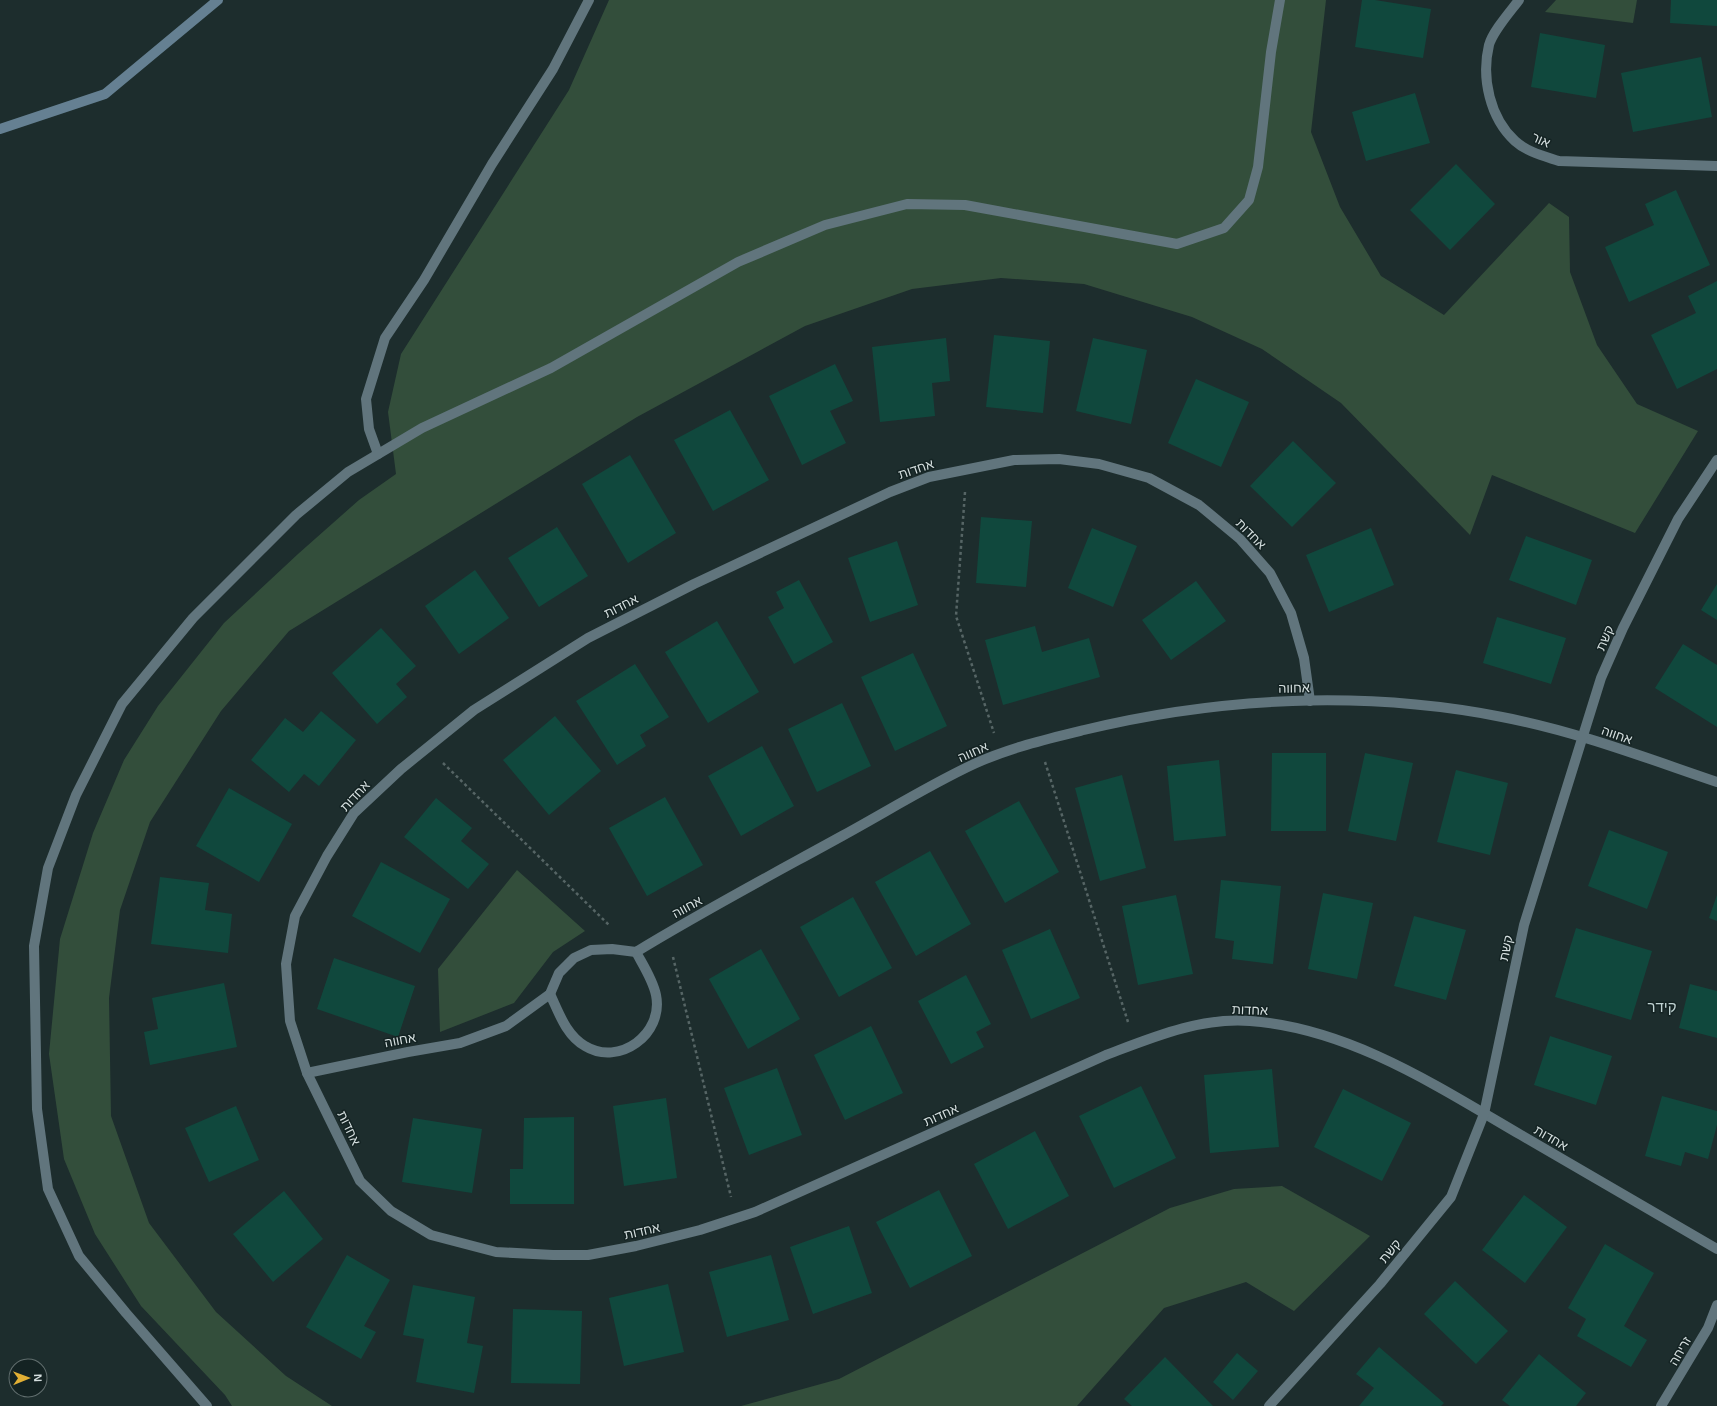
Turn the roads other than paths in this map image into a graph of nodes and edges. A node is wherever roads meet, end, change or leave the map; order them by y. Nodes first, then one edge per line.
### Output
1 (589, 0) edge
2 (1280, 0) edge
3 (1519, 0) edge
4 (1717, 166) edge
5 (378, 454) junction
6 (1717, 460) edge
7 (1310, 701) junction
8 (1583, 737) junction
9 (1717, 782) edge
10 (636, 952) junction
11 (550, 994) junction
12 (307, 1073) junction
13 (1484, 1114) junction
14 (1717, 1249) edge
15 (1717, 1306) edge
16 (207, 1406) edge
17 (1269, 1406) edge
18 (1661, 1406) edge

1 - 5 street
2 - 5 street
3 - 4 street, אור
5 - 16 street
6 - 8 street, קשת
7 - 8 street, אחווה
7 - 10 street, אחווה
7 - 12 street, אחדות
8 - 9 street, אחווה
8 - 13 street, קשת
10 - 11 street
10 - 11 street
11 - 12 street, אחווה
12 - 13 street, אחדות
13 - 14 street, אחדות
13 - 17 street, קשת
15 - 18 street, זריחה

